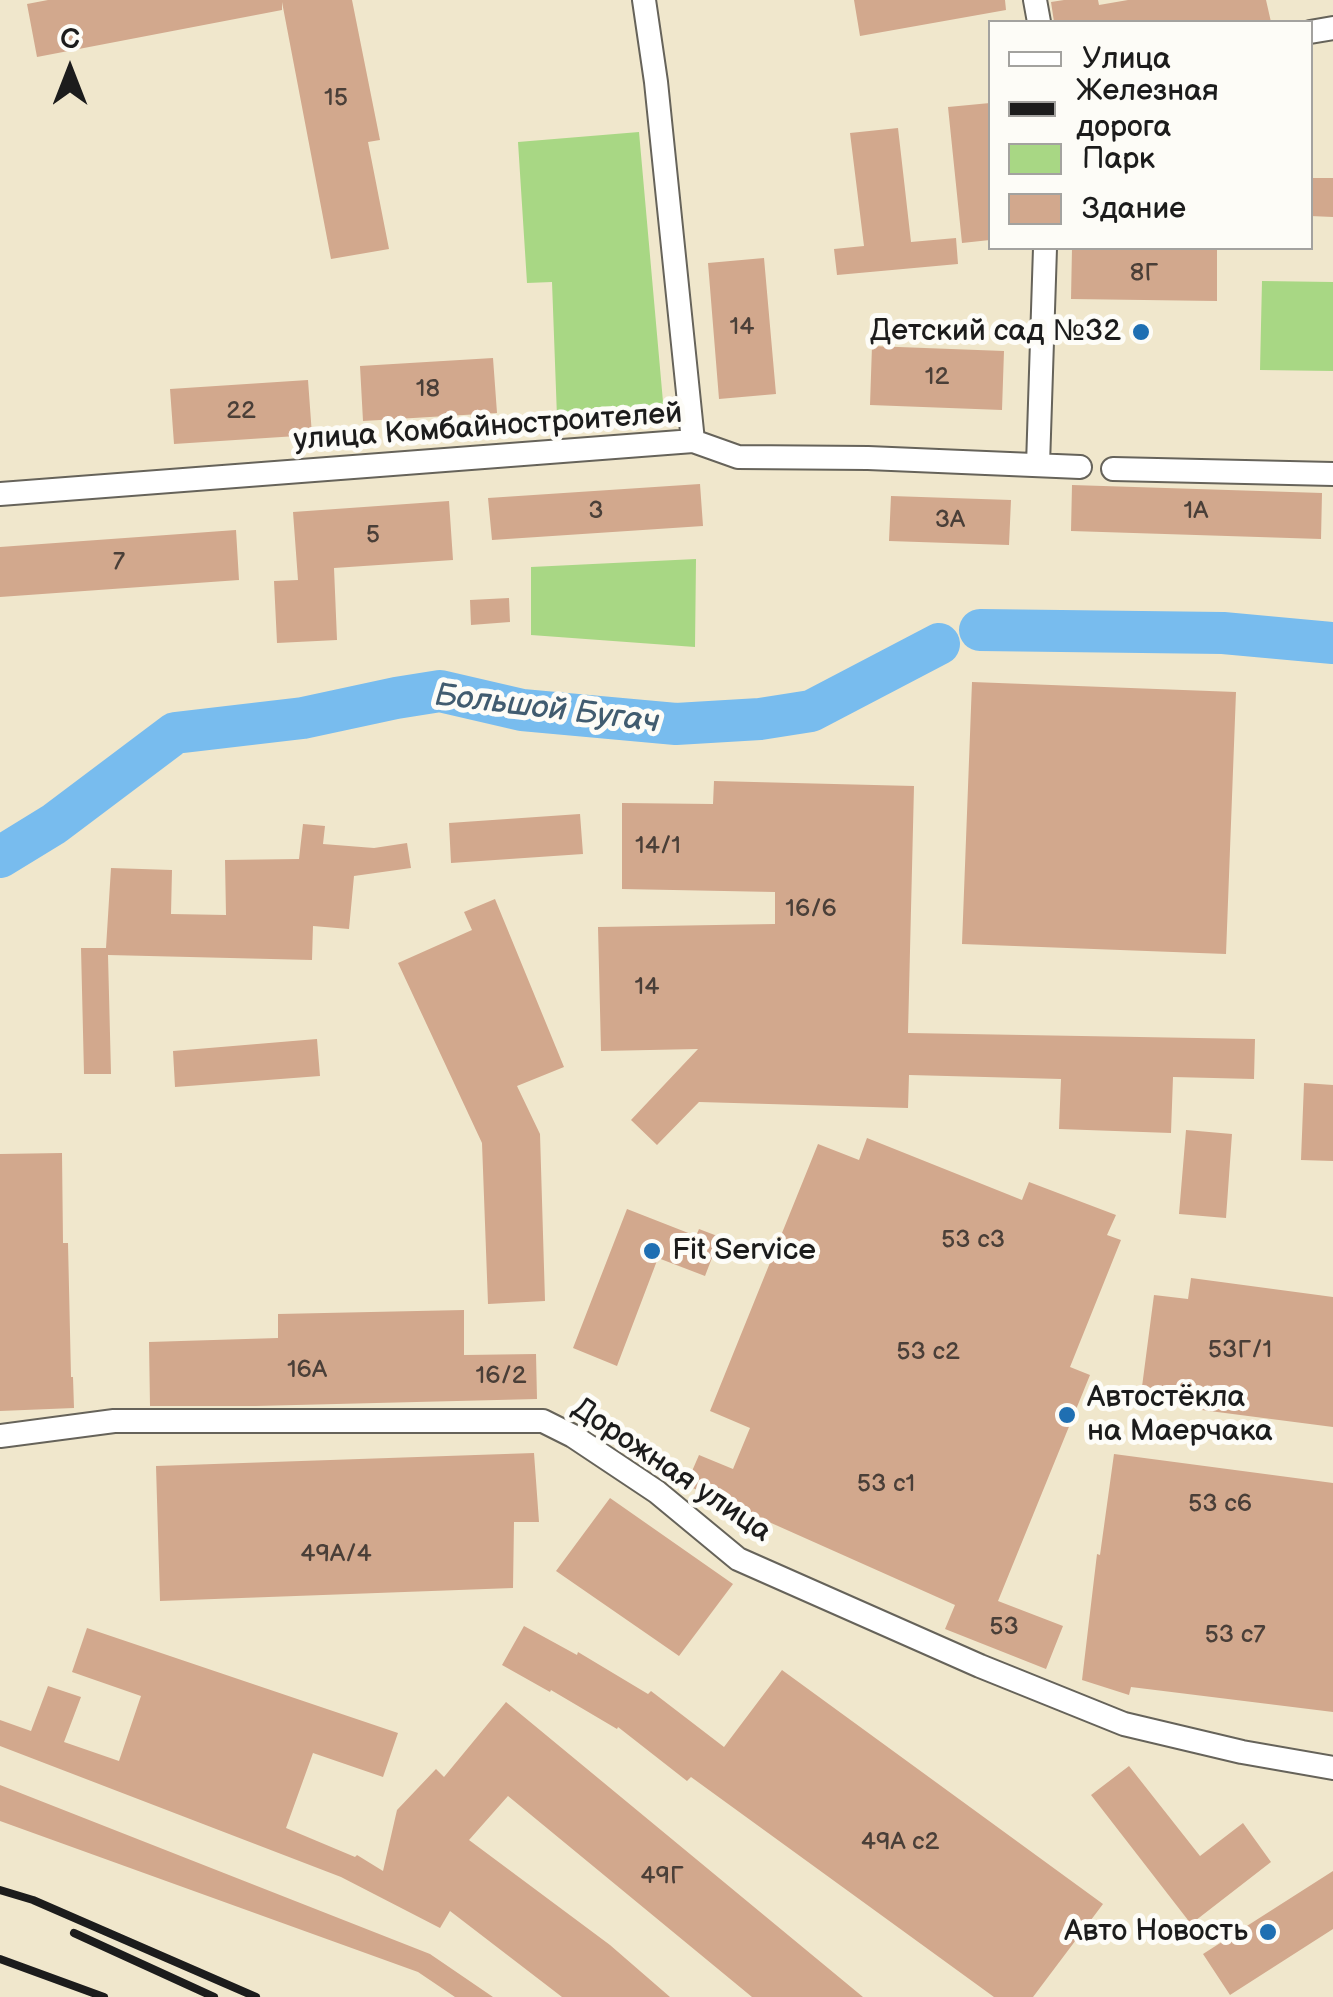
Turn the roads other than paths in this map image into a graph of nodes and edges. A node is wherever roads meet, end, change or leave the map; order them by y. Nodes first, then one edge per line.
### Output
1 (644, 0) edge
2 (1044, 250) edge
3 (693, 441) junction
4 (1038, 465) junction
5 (1080, 468) dead end
6 (1113, 469) dead end
7 (1333, 474) edge
8 (0, 494) edge
9 (0, 1436) edge
10 (1333, 1768) edge

1 - 3 street
2 - 4 street
3 - 4 street, улица Комбайностроителей
3 - 8 street, улица Комбайностроителей
4 - 5 street, улица Комбайностроителей
6 - 7 street
9 - 10 street, Дорожная улица

